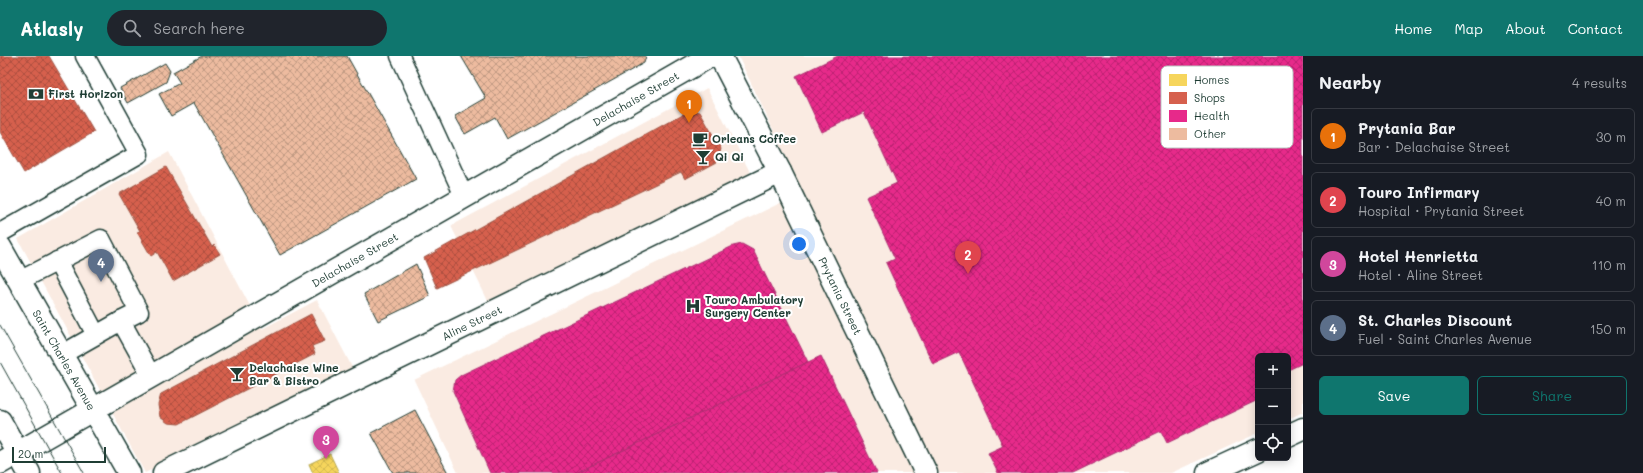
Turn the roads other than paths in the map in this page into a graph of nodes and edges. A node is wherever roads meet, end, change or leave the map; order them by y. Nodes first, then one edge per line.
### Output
1 (85, 56) edge
2 (400, 56) edge
3 (710, 56) edge
4 (720, 56) edge
5 (780, 172) junction
6 (465, 198) junction
7 (0, 233) edge
8 (0, 247) edge
9 (57, 261) junction
10 (19, 281) junction
11 (122, 321) junction
12 (96, 335) junction
13 (61, 355) junction
14 (152, 377) junction
15 (93, 411) junction
16 (0, 421) edge
17 (1303, 429) edge
18 (1291, 435) edge
19 (1255, 451) edge
20 (9, 458) edge
21 (29, 473) edge
22 (129, 473) edge
23 (164, 473) edge
24 (926, 473) edge
25 (1208, 473) edge

1 - 7 lane
2 - 6 lane
3 - 6 street, Delachaise Street
4 - 5 street, Prytania Street
5 - 23 street, Aline Street
5 - 24 street, Prytania Street
6 - 14 street, Delachaise Street
8 - 10 street, Saint Charles Avenue
9 - 10 lane
9 - 11 lane
9 - 12 lane
10 - 13 street, Saint Charles Avenue
11 - 12 lane
11 - 14 lane
12 - 13 lane
13 - 15 street, Saint Charles Avenue
14 - 15 street, Delachaise Street
15 - 20 street, Delachaise Street
15 - 22 street, Saint Charles Avenue
16 - 20 street
17 - 18 street
19 - 25 street
20 - 21 street

